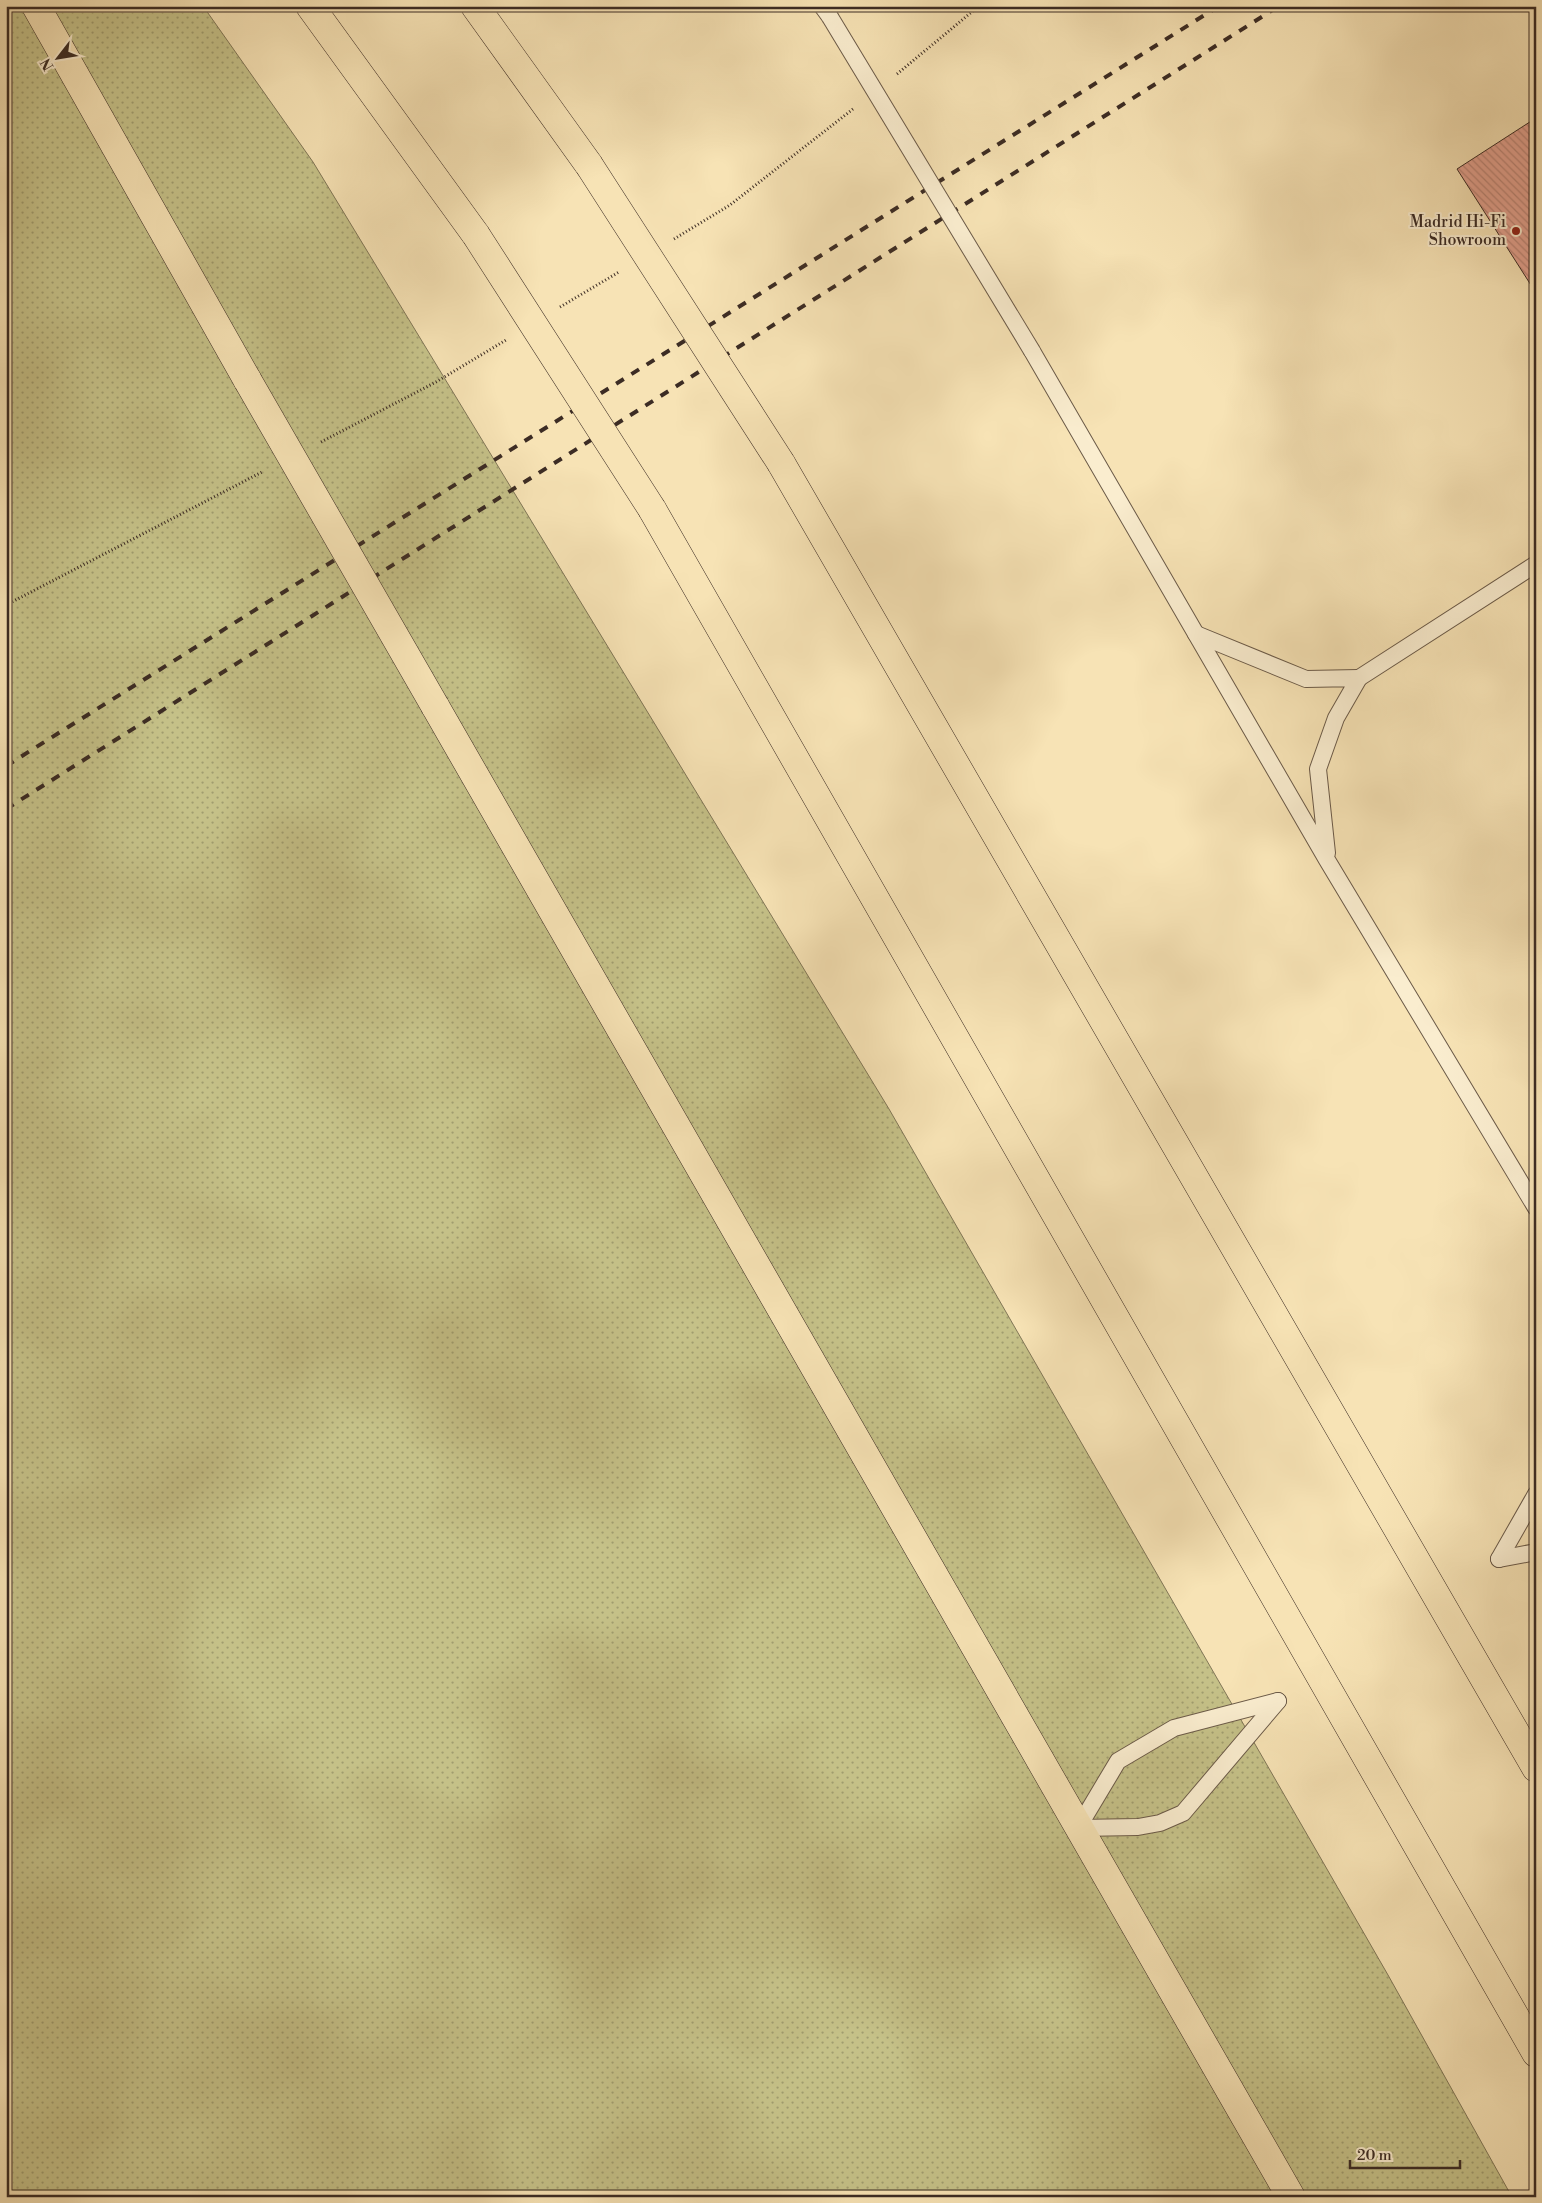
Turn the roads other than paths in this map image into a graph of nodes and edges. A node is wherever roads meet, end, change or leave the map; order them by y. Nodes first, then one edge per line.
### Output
1 (36, 6) edge
2 (310, 6) edge
3 (475, 6) edge
4 (826, 12) edge
5 (1536, 564) edge
6 (1196, 634) junction
7 (1359, 678) junction
8 (1327, 860) junction
9 (1536, 1208) edge
10 (1536, 1494) edge
11 (1536, 1552) edge
12 (1536, 1768) edge
13 (1078, 1828) junction
14 (1536, 2053) edge
15 (1290, 2197) edge

1 - 13 highway, bridge
2 - 14 highway, bridge
3 - 12 highway, bridge
4 - 6 lane, bridge
5 - 7 lane
6 - 7 lane
6 - 8 lane
7 - 8 lane
8 - 9 lane
10 - 11 lane
13 - 13 lane
13 - 15 highway

